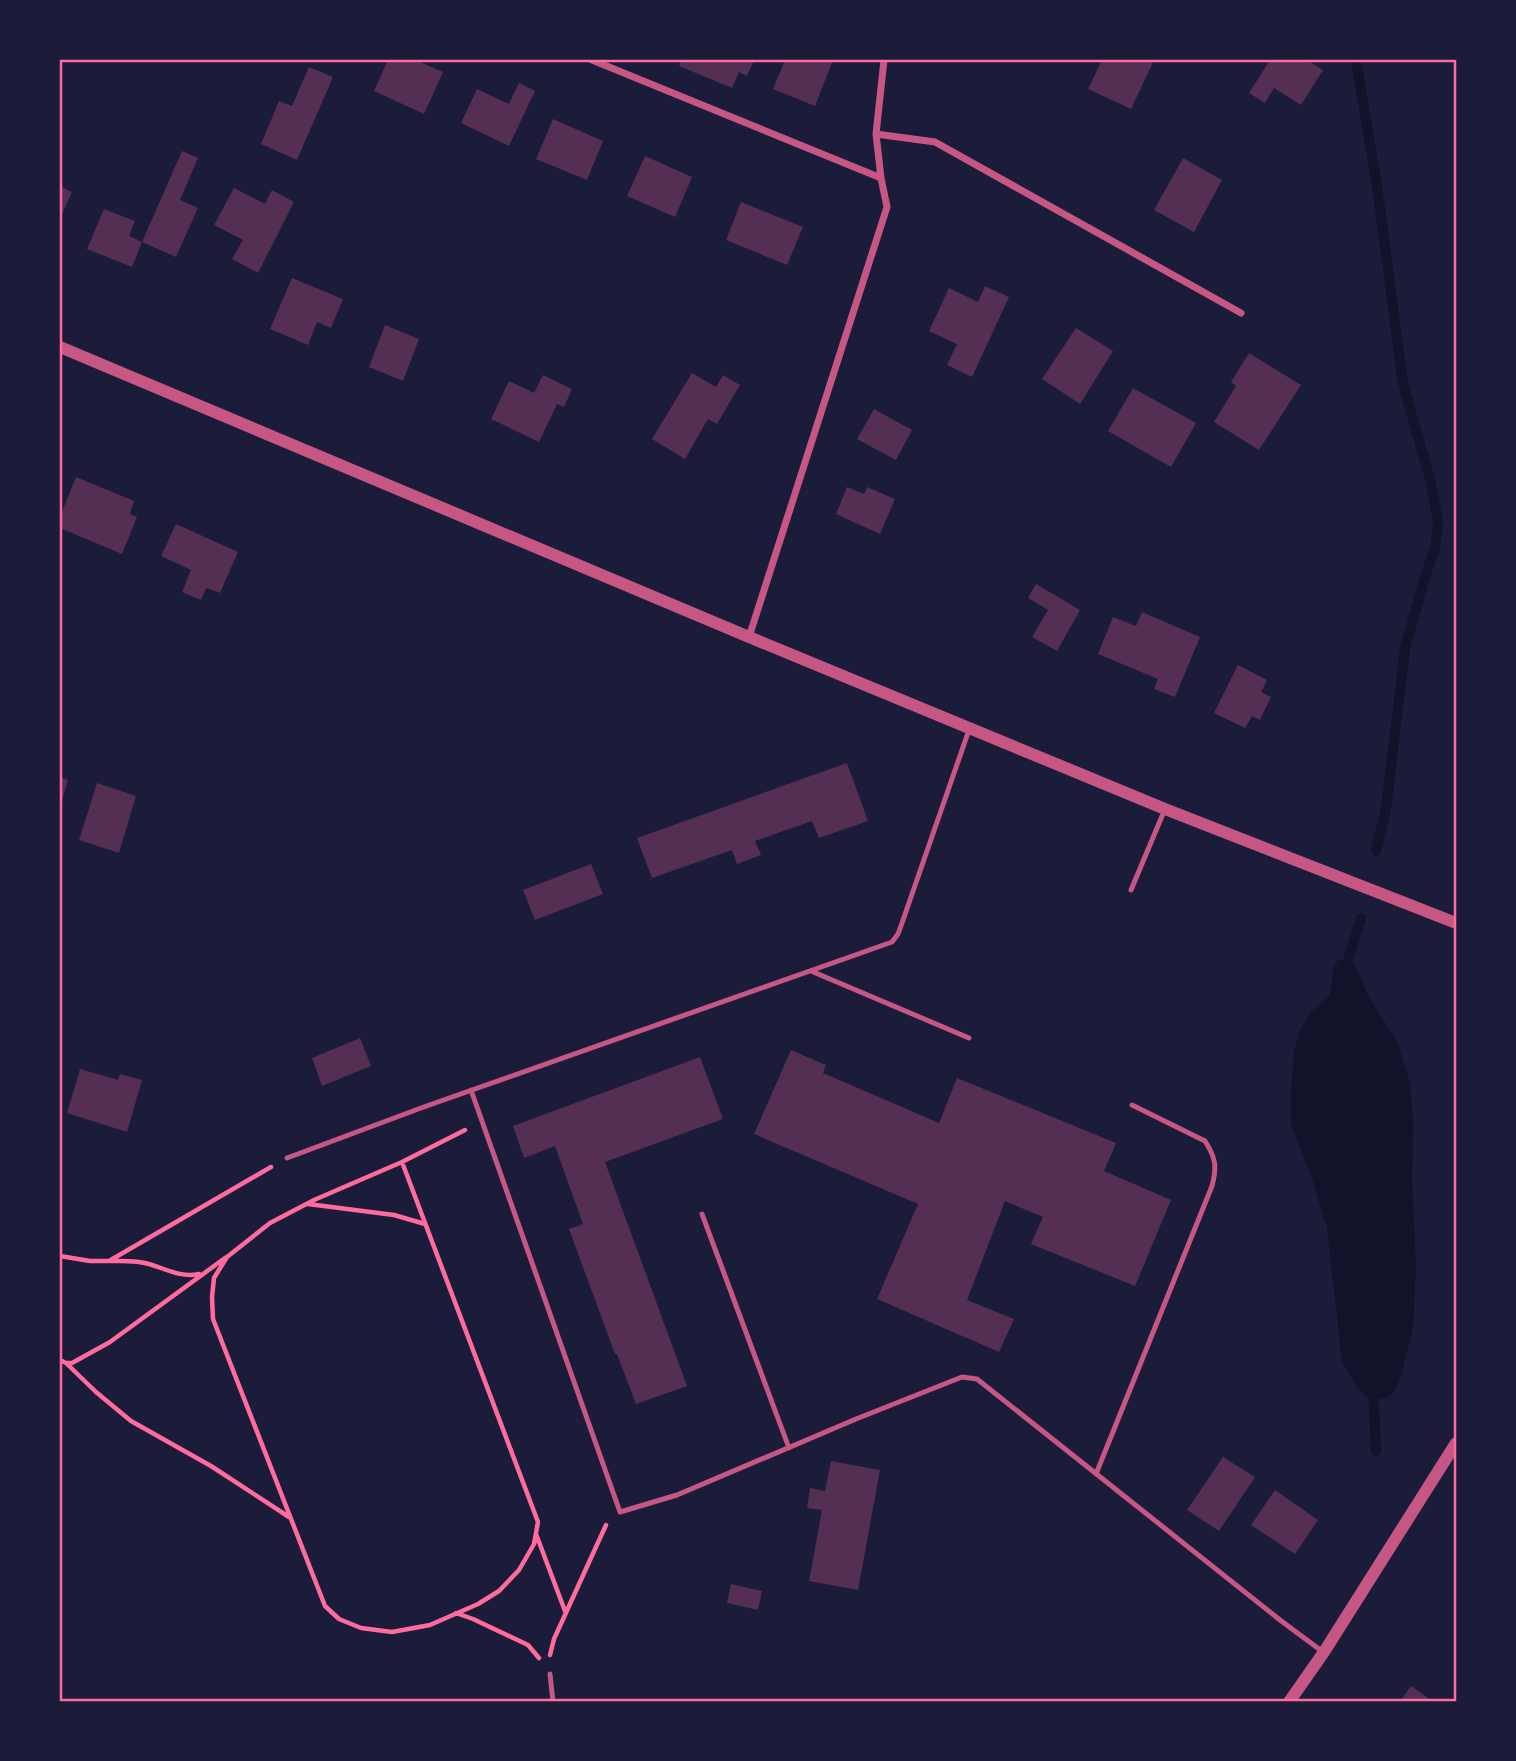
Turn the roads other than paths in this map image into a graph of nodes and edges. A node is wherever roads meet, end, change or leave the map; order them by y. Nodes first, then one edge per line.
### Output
1 (592, 60) edge
2 (884, 60) edge
3 (876, 134) junction
4 (881, 178) junction
5 (1241, 313) dead end
6 (60, 347) edge
7 (748, 636) junction
8 (970, 727) junction
9 (1165, 809) junction
10 (1131, 890) dead end
11 (1457, 923) edge
12 (811, 971) junction
13 (969, 1038) dead end
14 (471, 1090) junction
15 (1132, 1105) dead end
16 (287, 1157) road end
17 (702, 1214) dead end
18 (1457, 1443) edge
19 (789, 1448) junction
20 (1096, 1474) junction
21 (1324, 1652) junction
22 (550, 1674) road end
23 (552, 1702) edge
24 (1289, 1702) edge

1 - 4 street
2 - 3 street
3 - 4 street
3 - 5 street
4 - 7 street
6 - 7 street
7 - 8 street
8 - 9 street
8 - 12 lane
9 - 10 lane
9 - 11 street
12 - 13 lane
12 - 14 lane
14 - 16 lane
14 - 19 lane
15 - 20 lane
17 - 19 lane
18 - 21 street
19 - 20 lane
20 - 21 lane
21 - 24 street
22 - 23 lane

